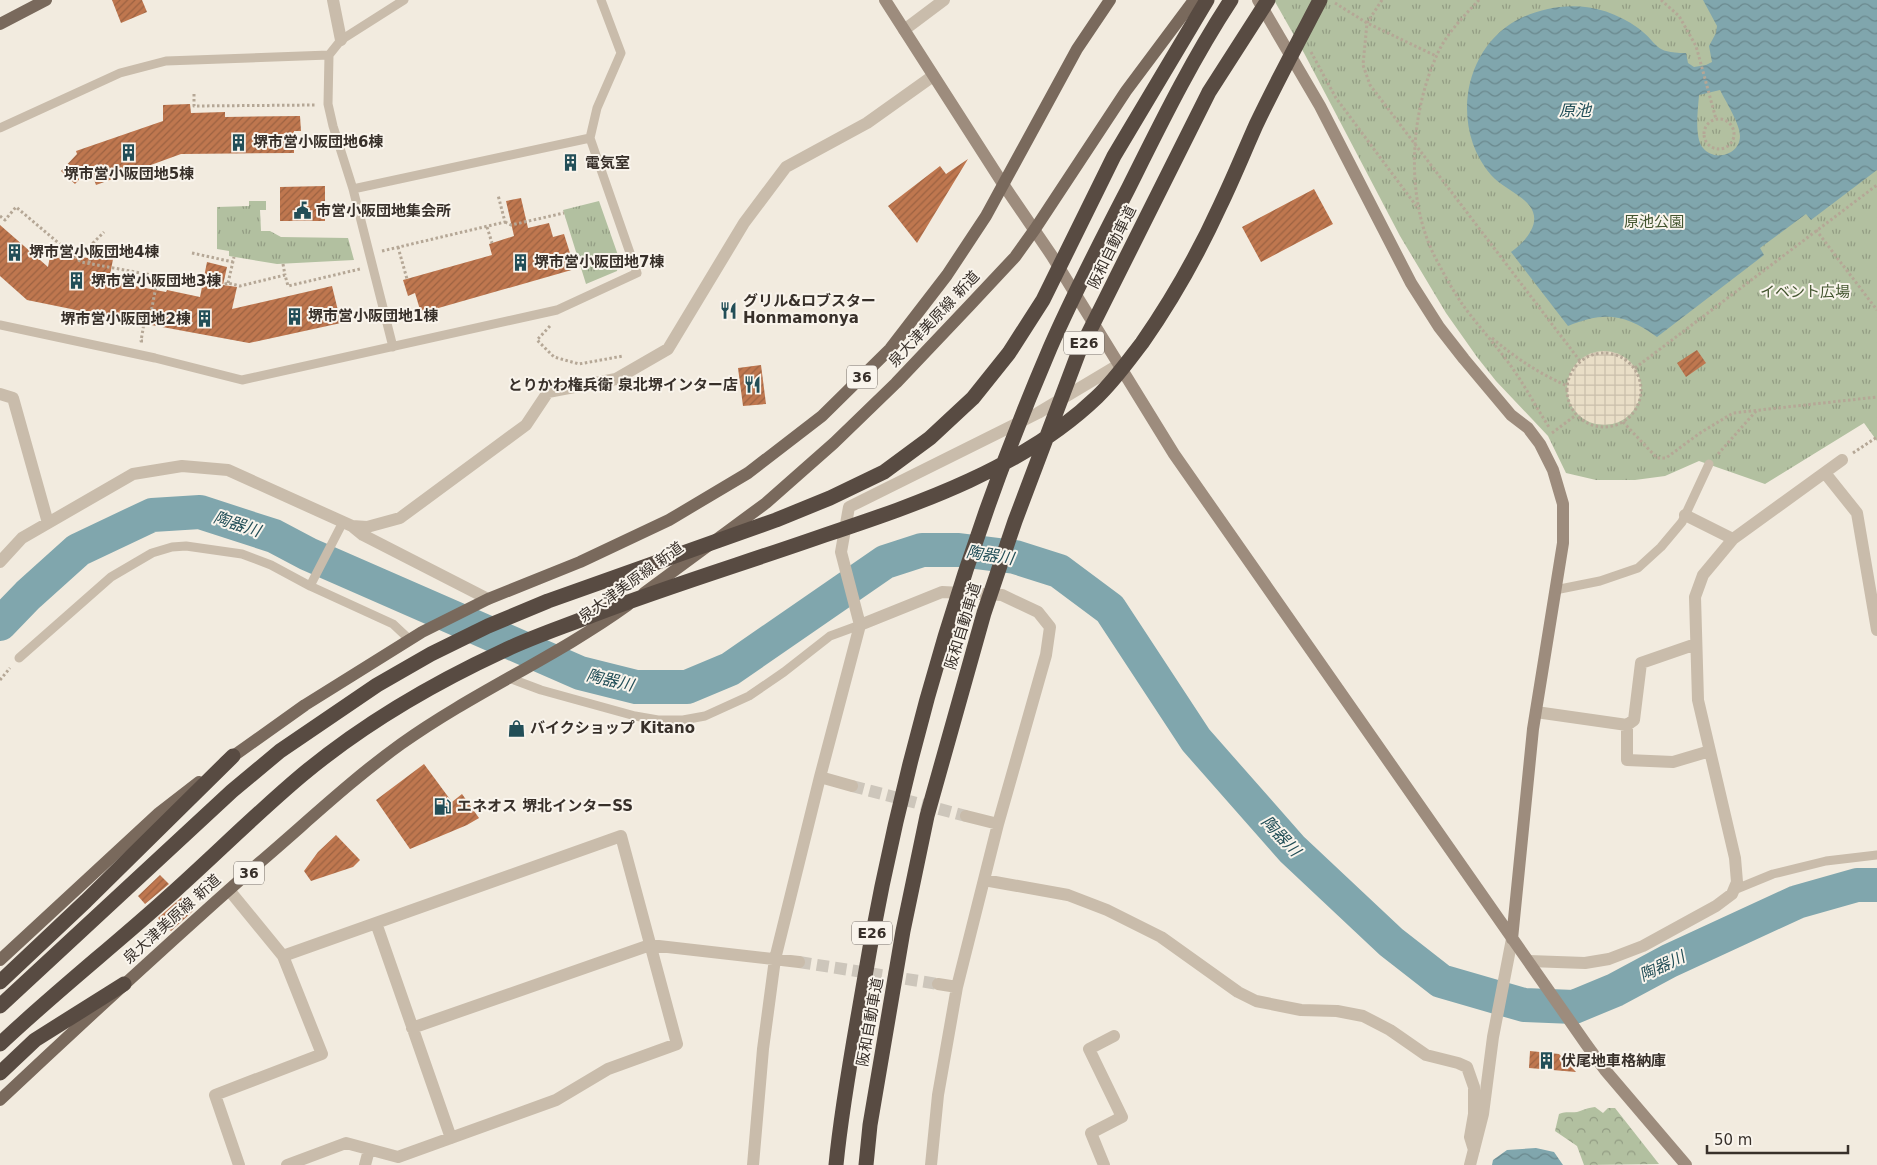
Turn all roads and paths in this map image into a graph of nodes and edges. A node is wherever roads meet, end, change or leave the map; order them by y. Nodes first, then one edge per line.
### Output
1 (46, 0) edge
2 (333, 0) edge
3 (404, 0) edge
4 (601, 0) edge
5 (885, 0) edge
6 (944, 0) edge
7 (1110, 0) edge
8 (1194, 0) edge
9 (1207, 0) edge
10 (1231, 0) edge
11 (1258, 0) edge
12 (1268, 0) edge
13 (1320, 0) edge
14 (1331, 0) edge
15 (1382, 0) edge
16 (1479, 0) edge
17 (1663, 1) edge
18 (1367, 23) junction
19 (0, 24) edge
20 (904, 30) junction
21 (341, 40) junction
22 (1312, 52) dead end
23 (329, 55) junction
24 (1436, 56) junction
25 (933, 76) junction
26 (194, 94) dead end
27 (328, 104) junction
28 (1716, 120) junction
29 (0, 128) edge
30 (590, 138) junction
31 (1416, 146) junction
32 (1003, 184) junction
33 (1877, 185) edge
34 (353, 189) junction
35 (498, 195) dead end
36 (1419, 209) junction
37 (564, 213) dead end
38 (0, 216) edge
39 (505, 222) junction
40 (487, 227) junction
41 (1035, 230) junction
42 (1816, 230) junction
43 (104, 232) dead end
44 (492, 243) dead end
45 (398, 247) junction
46 (192, 253) dead end
47 (369, 254) junction
48 (234, 257) dead end
49 (232, 262) junction
50 (90, 263) junction
51 (283, 264) dead end
52 (372, 266) junction
53 (285, 275) junction
54 (158, 276) junction
55 (407, 279) dead end
56 (228, 283) junction
57 (1877, 310) edge
58 (553, 323) dead end
59 (0, 325) edge
60 (1486, 334) junction
61 (393, 347) junction
62 (628, 353) dead end
63 (155, 358) junction
64 (1580, 361) junction
65 (1120, 364) junction
66 (1635, 368) junction
67 (1567, 386) junction
68 (0, 394) edge
69 (1877, 397) edge
70 (1757, 410) junction
71 (1576, 414) junction
72 (1623, 422) junction
73 (1552, 432) junction
74 (1877, 437) edge
75 (1555, 439) dead end
76 (1842, 460) joint
77 (1709, 464) joint
78 (1824, 473) junction
79 (1685, 515) junction
80 (48, 523) junction
81 (347, 524) junction
82 (1733, 539) junction
83 (0, 562) edge
84 (310, 586) junction
85 (1555, 590) junction
86 (488, 599) junction
87 (860, 625) junction
88 (1877, 630) edge
89 (409, 640) junction
90 (1696, 644) junction
91 (19, 658) dead end
92 (514, 676) junction
93 (1536, 712) junction
94 (1627, 725) junction
95 (1710, 751) junction
96 (233, 756) junction
97 (820, 777) junction
98 (852, 786) tunnel mouth
99 (966, 816) tunnel mouth
100 (998, 824) junction
101 (1877, 855) edge
102 (984, 880) junction
103 (229, 890) junction
104 (1734, 890) junction
105 (376, 923) junction
106 (1512, 940) junction
107 (650, 945) junction
108 (284, 956) junction
109 (775, 959) junction
110 (0, 960) edge
111 (1529, 961) junction
112 (799, 962) tunnel mouth
113 (0, 982) edge
114 (124, 984) junction
115 (938, 984) tunnel mouth
116 (957, 987) junction
117 (0, 1006) edge
118 (412, 1028) junction
119 (1114, 1036) dead end
120 (0, 1044) edge
121 (0, 1072) edge
122 (0, 1100) edge
123 (451, 1138) junction
124 (369, 1150) junction
125 (1474, 1150) junction
126 (239, 1165) edge
127 (287, 1165) edge
128 (365, 1165) edge
129 (752, 1165) edge
130 (836, 1165) edge
131 (866, 1165) edge
132 (931, 1165) edge
133 (1104, 1165) edge
134 (1470, 1165) edge
135 (1686, 1165) edge

1 - 19 main road
2 - 21 street
3 - 21 lane
4 - 30 lane
5 - 20 street
6 - 20 street
7 - 32 main road, 泉大津美原線 新道 / 36
8 - 41 main road, 泉大津美原線 新道 / 36
9 - 117 highway
10 - 130 highway, 阪和自動車道 / E26
11 - 85 street
12 - 131 highway, 阪和自動車道 / E26
13 - 120 highway
14 - 18 path
15 - 18 path
16 - 24 path
17 - 28 path
18 - 24 path
18 - 31 path
20 - 25 street
21 - 23 lane
22 - 36 path
23 - 27 lane
23 - 29 lane
24 - 31 path
25 - 32 street
25 - 81 street
26 - 27 path
27 - 34 lane
28 - 28 path
30 - 34 lane
30 - 61 lane
31 - 36 path
31 - 64 path
32 - 41 street
32 - 86 main road, 泉大津美原線 新道 / 36
33 - 42 path
34 - 47 lane
35 - 39 path
36 - 60 path
37 - 39 path
38 - 50 path
39 - 40 path
40 - 44 path
40 - 45 path
41 - 65 street
41 - 92 main road, 泉大津美原線 新道 / 36
42 - 57 path
42 - 66 path
43 - 50 path
45 - 47 path
45 - 55 path
46 - 49 path
47 - 52 lane
48 - 49 path
49 - 56 path
50 - 54 path
51 - 53 path
52 - 53 path
52 - 61 lane
53 - 56 path
54 - 56 path
54 - 63 path
58 - 62 path
59 - 63 lane
60 - 67 path
60 - 73 path
61 - 63 lane
64 - 66 path
64 - 67 path
65 - 87 street
65 - 106 street
66 - 72 path
67 - 71 path
68 - 80 street
69 - 70 path
70 - 72 path
70 - 77 path
71 - 72 path
71 - 73 path
73 - 75 path
74 - 76 path
76 - 78 street
77 - 79 lane
78 - 82 street
78 - 88 street
79 - 82 street
79 - 85 lane
80 - 81 street
80 - 83 street
81 - 84 lane
81 - 86 street
82 - 90 street
84 - 89 lane
84 - 91 lane
85 - 93 street
86 - 89 main road, 泉大津美原線 新道 / 36
87 - 92 lane
87 - 97 street
87 - 100 street
89 - 96 main road, 泉大津美原線 新道 / 36
90 - 94 street
90 - 95 street
92 - 103 main road, 泉大津美原線 新道 / 36
93 - 94 street
93 - 106 street
94 - 95 street
95 - 104 street
96 - 110 main road, 泉大津美原線 新道 / 36
96 - 113 highway
97 - 98 street
97 - 109 street
99 - 100 street
100 - 102 street
101 - 104 lane
102 - 116 street
102 - 125 street
103 - 108 street
103 - 114 main road, 泉大津美原線 新道 / 36
104 - 111 street
105 - 107 street
105 - 108 street
105 - 118 street
106 - 111 street
106 - 125 street
107 - 109 street
107 - 118 street
107 - 123 street
108 - 126 street
109 - 112 street
109 - 129 street
111 - 135 street
114 - 121 highway
114 - 122 main road, 泉大津美原線 新道 / 36
115 - 116 street
116 - 132 street
118 - 123 street
119 - 133 street
123 - 124 street
124 - 127 street
124 - 128 street
125 - 134 street

